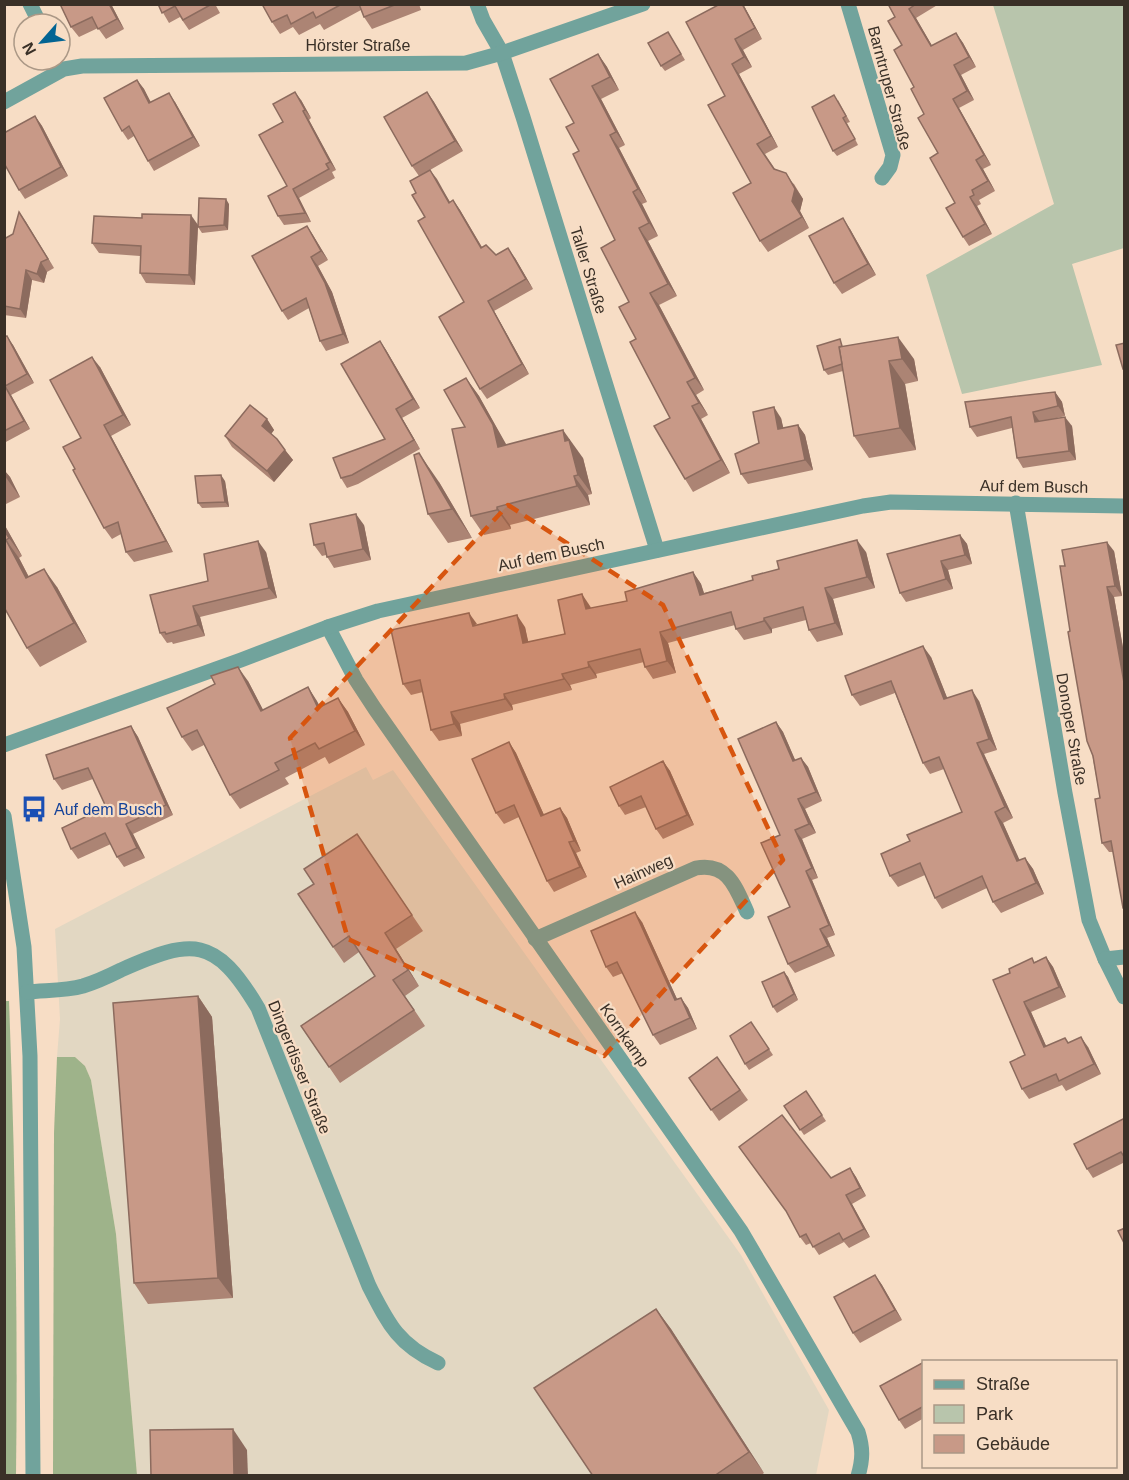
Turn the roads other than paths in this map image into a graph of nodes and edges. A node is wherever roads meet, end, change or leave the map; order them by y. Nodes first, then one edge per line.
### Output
1 (477, 4) edge
2 (642, 4) edge
3 (848, 4) edge
4 (502, 53) junction
5 (72, 66) edge
6 (50, 72) edge
7 (4, 102) edge
8 (882, 178) dead end
9 (1016, 503) junction
10 (1125, 506) edge
11 (657, 550) junction
12 (328, 627) junction
13 (4, 745) edge
14 (4, 816) edge
15 (747, 912) dead end
16 (535, 939) junction
17 (1125, 957) edge
18 (1105, 959) junction
19 (27, 992) junction
20 (1125, 997) edge
21 (438, 1363) dead end
22 (33, 1476) edge
23 (858, 1476) edge

1 - 4 street, Taller Straße
2 - 4 street, Hörster Straße
3 - 8 street, Barntruper Straße
4 - 5 street, Hörster Straße
4 - 11 street, Taller Straße
6 - 7 street, Hörster Straße
9 - 10 street, Auf dem Busch
9 - 11 street, Auf dem Busch
9 - 18 street, Donoper Straße
11 - 12 street, Auf dem Busch
12 - 13 street, Auf dem Busch
12 - 16 street, Kornkamp
14 - 19 street
15 - 16 street, Hainweg
16 - 23 street, Kornkamp
17 - 18 street
18 - 20 street, Donoper Straße
19 - 21 street, Dingerdisser Straße
19 - 22 street

